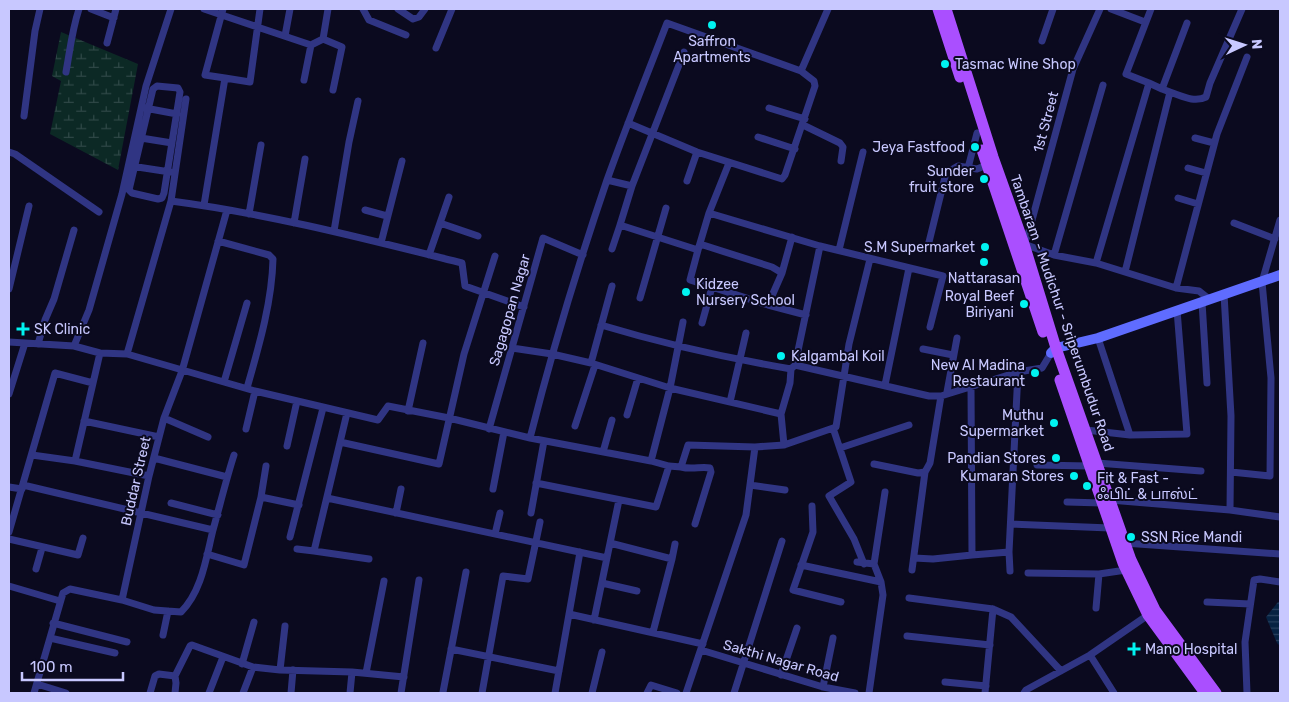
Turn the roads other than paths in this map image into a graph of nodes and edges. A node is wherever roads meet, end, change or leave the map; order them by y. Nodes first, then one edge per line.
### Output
1 (40, 9) edge
2 (79, 9) edge
3 (91, 9) edge
4 (116, 9) edge
5 (171, 9) edge
6 (204, 9) edge
7 (260, 9) edge
8 (290, 9) edge
9 (328, 9) edge
10 (363, 9) edge
11 (398, 9) edge
12 (425, 9) edge
13 (452, 9) edge
14 (828, 9) edge
15 (938, 9) edge
16 (946, 9) edge
17 (1053, 9) edge
18 (1100, 9) edge
19 (1111, 9) edge
20 (1151, 9) edge
21 (1242, 9) edge
22 (222, 12) edge
23 (114, 18) junction
24 (1145, 22) junction
25 (1187, 23) dead end
26 (258, 26) junction
27 (406, 35) dead end
28 (285, 36) junction
29 (323, 39) junction
30 (1042, 41) dead end
31 (107, 43) dead end
32 (311, 45) junction
33 (436, 48) dead end
34 (684, 52) dead end
35 (1246, 57) dead end
36 (801, 71) junction
37 (66, 72) dead end
38 (225, 78) junction
39 (304, 80) dead end
40 (1148, 83) junction
41 (1103, 85) dead end
42 (1162, 89) junction
43 (333, 90) dead end
44 (1170, 92) junction
45 (186, 99) dead end
46 (358, 100) dead end
47 (145, 108) junction
48 (769, 108) dead end
49 (177, 114) junction
50 (24, 116) dead end
51 (804, 122) junction
52 (628, 123) junction
53 (652, 132) junction
54 (977, 133) junction
55 (758, 136) dead end
56 (141, 138) junction
57 (1195, 138) dead end
58 (172, 143) junction
59 (1214, 143) junction
60 (261, 145) dead end
61 (795, 149) junction
62 (9, 152) edge
63 (697, 152) junction
64 (863, 152) dead end
65 (305, 159) dead end
66 (402, 161) dead end
67 (841, 161) dead end
68 (729, 163) junction
69 (131, 166) junction
70 (987, 166) junction
71 (968, 168) junction
72 (1188, 168) dead end
73 (167, 172) junction
74 (176, 172) junction
75 (1206, 173) junction
76 (607, 180) junction
77 (687, 181) dead end
78 (632, 186) junction
79 (449, 196) dead end
80 (1178, 198) dead end
81 (172, 201) junction
82 (1198, 204) junction
83 (204, 205) junction
84 (29, 206) dead end
85 (666, 208) dead end
86 (227, 210) junction
87 (365, 210) dead end
88 (99, 212) dead end
89 (709, 213) junction
90 (249, 214) junction
91 (388, 216) junction
92 (1280, 220) edge
93 (294, 223) junction
94 (440, 224) junction
95 (1234, 224) dead end
96 (620, 225) junction
97 (74, 230) dead end
98 (334, 231) junction
99 (478, 236) dead end
100 (658, 236) junction
101 (792, 237) junction
102 (1274, 239) junction
103 (218, 241) junction
104 (381, 242) junction
105 (929, 242) dead end
106 (820, 246) junction
107 (1019, 246) junction
108 (699, 247) junction
109 (612, 249) dead end
110 (839, 250) junction
111 (429, 255) junction
112 (582, 255) junction
113 (1054, 255) junction
114 (495, 256) dead end
115 (870, 259) junction
116 (1096, 263) junction
117 (909, 268) junction
118 (1125, 272) junction
119 (782, 273) junction
120 (1280, 275) edge
121 (1262, 282) junction
122 (612, 286) dead end
123 (712, 287) junction
124 (1176, 288) junction
125 (9, 289) edge
126 (483, 293) junction
127 (1224, 294) junction
128 (640, 298) dead end
129 (1206, 300) junction
130 (248, 303) dead end
131 (524, 306) junction
132 (768, 306) junction
133 (1177, 310) junction
134 (806, 315) junction
135 (683, 322) dead end
136 (702, 323) dead end
137 (602, 325) junction
138 (930, 327) dead end
139 (746, 333) dead end
140 (957, 338) dead end
141 (1098, 338) junction
142 (9, 342) edge
143 (25, 343) junction
144 (38, 344) junction
145 (423, 344) dead end
146 (74, 346) junction
147 (679, 346) junction
148 (512, 348) junction
149 (923, 349) dead end
150 (1053, 350) junction
151 (100, 353) junction
152 (127, 354) junction
153 (552, 354) junction
154 (954, 355) junction
155 (740, 360) junction
156 (593, 364) junction
157 (793, 367) junction
158 (182, 370) junction
159 (1018, 372) junction
160 (844, 376) junction
161 (638, 378) junction
162 (224, 382) junction
163 (93, 383) junction
164 (1207, 383) dead end
165 (885, 386) junction
166 (971, 386) junction
167 (247, 388) junction
168 (670, 388) junction
169 (256, 391) junction
170 (9, 394) edge
171 (944, 394) junction
172 (297, 401) junction
173 (730, 402) junction
174 (323, 408) junction
175 (408, 411) junction
176 (347, 413) junction
177 (781, 414) junction
178 (627, 415) dead end
179 (164, 418) junction
180 (449, 418) junction
181 (612, 420) dead end
182 (84, 421) junction
183 (909, 425) dead end
184 (575, 426) dead end
185 (833, 428) junction
186 (246, 429) dead end
187 (490, 429) junction
188 (1086, 430) junction
189 (504, 432) junction
190 (1130, 435) junction
191 (159, 437) junction
192 (208, 437) dead end
193 (530, 438) junction
194 (544, 441) junction
195 (340, 442) junction
196 (784, 445) junction
197 (287, 446) dead end
198 (755, 447) junction
199 (840, 448) junction
200 (603, 452) junction
201 (32, 455) junction
202 (234, 455) dead end
203 (154, 458) junction
204 (75, 461) junction
205 (651, 461) junction
206 (874, 464) dead end
207 (1037, 465) dead end
208 (1093, 465) junction
209 (266, 466) dead end
210 (669, 466) junction
211 (681, 467) junction
212 (1201, 471) dead end
213 (925, 472) junction
214 (1231, 472) junction
215 (149, 476) junction
216 (227, 477) junction
217 (536, 483) junction
218 (750, 485) junction
219 (9, 487) edge
220 (22, 487) junction
221 (401, 489) dead end
222 (492, 489) dead end
223 (785, 490) dead end
224 (885, 492) dead end
225 (261, 497) junction
226 (327, 498) junction
227 (619, 500) junction
228 (1106, 501) junction
229 (1067, 502) dead end
230 (171, 503) dead end
231 (299, 505) junction
232 (812, 506) dead end
233 (1230, 510) junction
234 (141, 513) junction
235 (396, 513) junction
236 (531, 513) dead end
237 (500, 514) dead end
238 (218, 515) junction
239 (1280, 517) edge
240 (540, 522) dead end
241 (695, 524) dead end
242 (1010, 524) junction
243 (1110, 528) junction
244 (213, 530) junction
245 (9, 532) edge
246 (495, 534) junction
247 (290, 537) dead end
248 (83, 538) dead end
249 (9, 539) edge
250 (782, 541) dead end
251 (535, 542) junction
252 (610, 543) junction
253 (1124, 543) junction
254 (675, 544) dead end
255 (42, 548) junction
256 (297, 549) dead end
257 (314, 551) junction
258 (580, 552) junction
259 (1009, 552) junction
260 (207, 554) junction
261 (1280, 554) edge
262 (972, 555) junction
263 (607, 558) junction
264 (914, 558) junction
265 (368, 559) dead end
266 (672, 559) junction
267 (874, 564) junction
268 (801, 565) junction
269 (36, 569) dead end
270 (912, 570) dead end
271 (1126, 570) junction
272 (1010, 571) dead end
273 (466, 572) dead end
274 (1028, 573) dead end
275 (1099, 574) junction
276 (419, 580) dead end
277 (384, 581) dead end
278 (881, 582) junction
279 (1280, 582) edge
280 (602, 583) junction
281 (9, 586) edge
282 (637, 591) dead end
283 (909, 598) dead end
284 (122, 600) junction
285 (60, 601) junction
286 (841, 602) dead end
287 (1207, 602) dead end
288 (1250, 604) junction
289 (1096, 608) dead end
290 (993, 609) junction
291 (168, 611) junction
292 (1152, 612) junction
293 (569, 614) junction
294 (594, 620) junction
295 (254, 622) dead end
296 (54, 624) junction
297 (285, 626) dead end
298 (797, 628) dead end
299 (653, 632) junction
300 (163, 635) dead end
301 (907, 636) dead end
302 (50, 638) junction
303 (834, 638) dead end
304 (127, 642) dead end
305 (990, 644) junction
306 (702, 647) junction
307 (451, 649) junction
308 (602, 652) dead end
309 (114, 653) dead end
310 (1090, 655) junction
311 (223, 657) junction
312 (488, 657) junction
313 (242, 664) junction
314 (744, 664) junction
315 (253, 667) junction
316 (280, 670) junction
317 (293, 670) junction
318 (1061, 670) junction
319 (559, 671) junction
320 (352, 672) junction
321 (366, 673) junction
322 (781, 675) junction
323 (175, 676) junction
324 (404, 677) junction
325 (945, 682) dead end
326 (37, 684) junction
327 (823, 687) junction
328 (985, 689) edge
329 (443, 692) edge
330 (34, 693) edge
331 (66, 693) edge
332 (150, 693) edge
333 (175, 693) edge
334 (209, 693) edge
335 (243, 693) edge
336 (291, 693) edge
337 (350, 693) edge
338 (402, 693) edge
339 (482, 693) edge
340 (555, 693) edge
341 (592, 693) edge
342 (647, 693) edge
343 (677, 693) edge
344 (686, 693) edge
345 (734, 693) edge
346 (855, 693) edge
347 (869, 693) edge
348 (1024, 693) edge
349 (1114, 693) edge
350 (1205, 693) edge
351 (1216, 693) edge
352 (1247, 693) edge

1 - 50 street
2 - 37 street
3 - 23 street
4 - 23 street
5 - 47 street
6 - 22 street
7 - 26 street
8 - 28 street
9 - 29 street
10 - 27 street
11 - 12 street
13 - 33 street
14 - 36 street
15 - 54 main road, Tambaram - Mudichur - Sriperumbudur Road
16 - 107 main road, Tambaram - Mudichur - Sriperumbudur Road
17 - 30 street
18 - 107 street, 1st Street
19 - 24 street
20 - 24 street
21 - 44 street
22 - 26 street
22 - 38 street
23 - 31 street
24 - 40 street
25 - 42 street
26 - 28 street
26 - 38 street
28 - 32 street
29 - 32 street
29 - 43 street
32 - 39 street
34 - 53 street
35 - 59 street
36 - 51 street
36 - 52 street
38 - 83 street
40 - 42 street
40 - 116 street
41 - 113 street
42 - 44 street
44 - 118 street
45 - 74 street
46 - 98 street
47 - 49 street
47 - 49 street
47 - 56 street
47 - 69 street
48 - 51 street
49 - 58 street
51 - 61 street
51 - 67 street
52 - 53 street
52 - 76 street
53 - 63 street
53 - 78 street
54 - 70 main road, Tambaram - Mudichur - Sriperumbudur Road
54 - 71 street
55 - 61 street
56 - 58 street
56 - 69 street
57 - 59 street
58 - 73 street
59 - 75 street
60 - 90 street
61 - 68 street
62 - 88 street
63 - 68 street
63 - 77 street
64 - 110 street
65 - 93 street
66 - 91 street
68 - 89 street
69 - 73 street
69 - 73 street
69 - 146 street
70 - 71 street
70 - 107 main road, Tambaram - Mudichur - Sriperumbudur Road
71 - 105 street
72 - 75 street
73 - 74 street
74 - 81 street
75 - 82 street
76 - 78 street
76 - 112 street
78 - 96 street
79 - 94 street
80 - 82 street
81 - 83 street
81 - 152 street
82 - 124 street
83 - 86 street
84 - 125 street
85 - 100 street
86 - 90 street
86 - 103 street, Buddar Street
87 - 91 street
89 - 101 street
89 - 108 street
90 - 93 street
91 - 104 street
92 - 102 street
93 - 98 street
94 - 99 street
94 - 111 street
95 - 102 street
96 - 100 street
96 - 109 street
97 - 144 street
98 - 104 street
100 - 108 street
100 - 128 street
101 - 106 street
101 - 119 street
102 - 121 street
103 - 158 street, Buddar Street
103 - 167 street
104 - 111 street
106 - 110 street
106 - 134 street
107 - 113 street
107 - 150 main road, Tambaram - Mudichur - Sriperumbudur Road
108 - 119 street
108 - 123 street
110 - 115 street
111 - 126 street
112 - 131 street, Sagagopan Nagar
112 - 153 street
113 - 116 street
114 - 126 street
115 - 117 street
115 - 160 street
116 - 118 street
117 - 138 street
117 - 165 street
118 - 124 street
119 - 132 street
120 - 121 street
121 - 127 street
121 - 214 street
122 - 137 street
123 - 132 street
123 - 136 street
124 - 129 street
126 - 131 street
126 - 180 street
127 - 129 street
127 - 214 street
129 - 133 street
129 - 164 street
130 - 162 street
131 - 148 street, Sagagopan Nagar
132 - 134 street
133 - 141 street
133 - 190 street
134 - 157 street
135 - 147 street
137 - 147 street
137 - 156 street
139 - 155 street
140 - 154 street
141 - 150 street
141 - 190 street
142 - 143 street
143 - 144 street
143 - 170 street
144 - 146 street
145 - 175 street
146 - 151 street
147 - 155 street
147 - 168 street
148 - 153 street
148 - 187 street, Sagagopan Nagar
149 - 154 street
150 - 159 street
150 - 188 main road, Tambaram - Mudichur - Sriperumbudur Road
150 - 208 main road, Tambaram - Mudichur - Sriperumbudur Road
151 - 152 street
151 - 163 street
152 - 158 street
153 - 156 street
153 - 193 street
154 - 171 street
155 - 157 street
155 - 173 street
156 - 161 street
156 - 184 street
157 - 160 street
157 - 177 street
158 - 162 street
158 - 179 street, Buddar Street
159 - 166 street
159 - 242 street
160 - 165 street
160 - 185 street
161 - 168 street
161 - 178 street
162 - 167 street
163 - 182 street
163 - 201 street
165 - 171 street
166 - 171 street
166 - 262 street
167 - 169 street
168 - 173 street
168 - 205 street
169 - 172 street
169 - 186 street
171 - 213 street
172 - 174 street
172 - 197 street
173 - 177 street
174 - 176 street
174 - 231 street
175 - 176 street
175 - 180 street
176 - 195 street
177 - 196 street
179 - 191 street, Buddar Street
179 - 192 street
180 - 187 street
180 - 195 street
181 - 200 street
182 - 191 street
182 - 204 street
183 - 199 street
185 - 196 street
185 - 199 street
187 - 189 street
188 - 190 street
188 - 208 main road, Tambaram - Mudichur - Sriperumbudur Road
189 - 193 street
189 - 222 street
191 - 203 street, Buddar Street
193 - 194 street
194 - 200 street
194 - 217 street
195 - 226 street
196 - 198 street
198 - 211 street
198 - 218 street
199 - 267 street
200 - 205 street
201 - 204 street
201 - 220 street
202 - 216 street
203 - 215 street, Buddar Street
203 - 216 street
204 - 215 street
205 - 210 street
206 - 213 street
207 - 208 street
208 - 212 street
208 - 228 main road, Tambaram - Mudichur - Sriperumbudur Road
209 - 225 street
210 - 211 street
210 - 227 street
211 - 241 street
213 - 264 street
214 - 233 street
215 - 234 street, Buddar Street
216 - 238 street
217 - 227 street
217 - 236 street
218 - 223 street
218 - 306 street
219 - 220 street
220 - 234 street
220 - 245 street
221 - 235 street
224 - 267 street
225 - 231 street
225 - 260 street
226 - 235 street
226 - 257 street
227 - 252 street
228 - 229 street
228 - 233 street
228 - 243 main road, Tambaram - Mudichur - Sriperumbudur Road
228 - 253 main road, Tambaram - Mudichur - Sriperumbudur Road
230 - 238 street
231 - 247 street
232 - 268 street
233 - 239 street
234 - 244 street
234 - 284 street, Buddar Street
235 - 246 street
237 - 246 street
238 - 244 street
240 - 251 street
242 - 243 street
242 - 259 street
243 - 271 main road, Tambaram - Mudichur - Sriperumbudur Road
244 - 260 street
246 - 251 street
248 - 255 street
249 - 255 street
250 - 314 street
251 - 258 street
251 - 312 street
252 - 263 street
252 - 266 street
253 - 261 street
253 - 292 main road, Tambaram - Mudichur - Sriperumbudur Road
254 - 266 street
255 - 269 street
256 - 257 street
257 - 265 street
258 - 263 street
258 - 293 street
259 - 262 street
259 - 272 street
260 - 291 street
262 - 264 street
263 - 280 street
264 - 270 street
266 - 299 street
267 - 278 street
268 - 278 street
268 - 286 street
271 - 275 street
271 - 292 main road, Tambaram - Mudichur - Sriperumbudur Road
273 - 307 street
274 - 275 street
275 - 289 street
276 - 324 street
277 - 321 street
278 - 347 street
279 - 288 street
280 - 282 street
280 - 294 street
281 - 285 street
283 - 290 street
284 - 285 street
284 - 291 street
285 - 296 street
287 - 288 street
288 - 352 street
290 - 305 street
290 - 318 street
291 - 300 street
292 - 310 street
292 - 350 main road, Tambaram - Mudichur - Sriperumbudur Road
292 - 351 main road, Tambaram - Mudichur - Sriperumbudur Road
293 - 294 street, Sakthi Nagar Road
293 - 319 street
294 - 299 street, Sakthi Nagar Road
295 - 313 street
296 - 302 street
296 - 304 street
297 - 316 street
298 - 322 street
299 - 306 street, Sakthi Nagar Road
301 - 305 street
302 - 309 street
302 - 326 street
303 - 327 street
305 - 328 street
306 - 314 street, Sakthi Nagar Road
306 - 344 street
307 - 312 street
307 - 329 street
308 - 341 street
310 - 318 street
310 - 349 street
311 - 313 street
311 - 323 street
311 - 334 street
312 - 319 street
312 - 339 street
313 - 315 street
314 - 322 street, Sakthi Nagar Road
314 - 345 street
315 - 316 street
315 - 335 street
316 - 317 street
317 - 320 street
317 - 336 street
318 - 348 street
319 - 340 street
320 - 321 street
320 - 337 street
321 - 324 street
322 - 327 street, Sakthi Nagar Road
323 - 332 street
323 - 333 street
324 - 338 street
325 - 328 street
326 - 330 street
326 - 331 street
327 - 346 street, Sakthi Nagar Road
342 - 343 street

